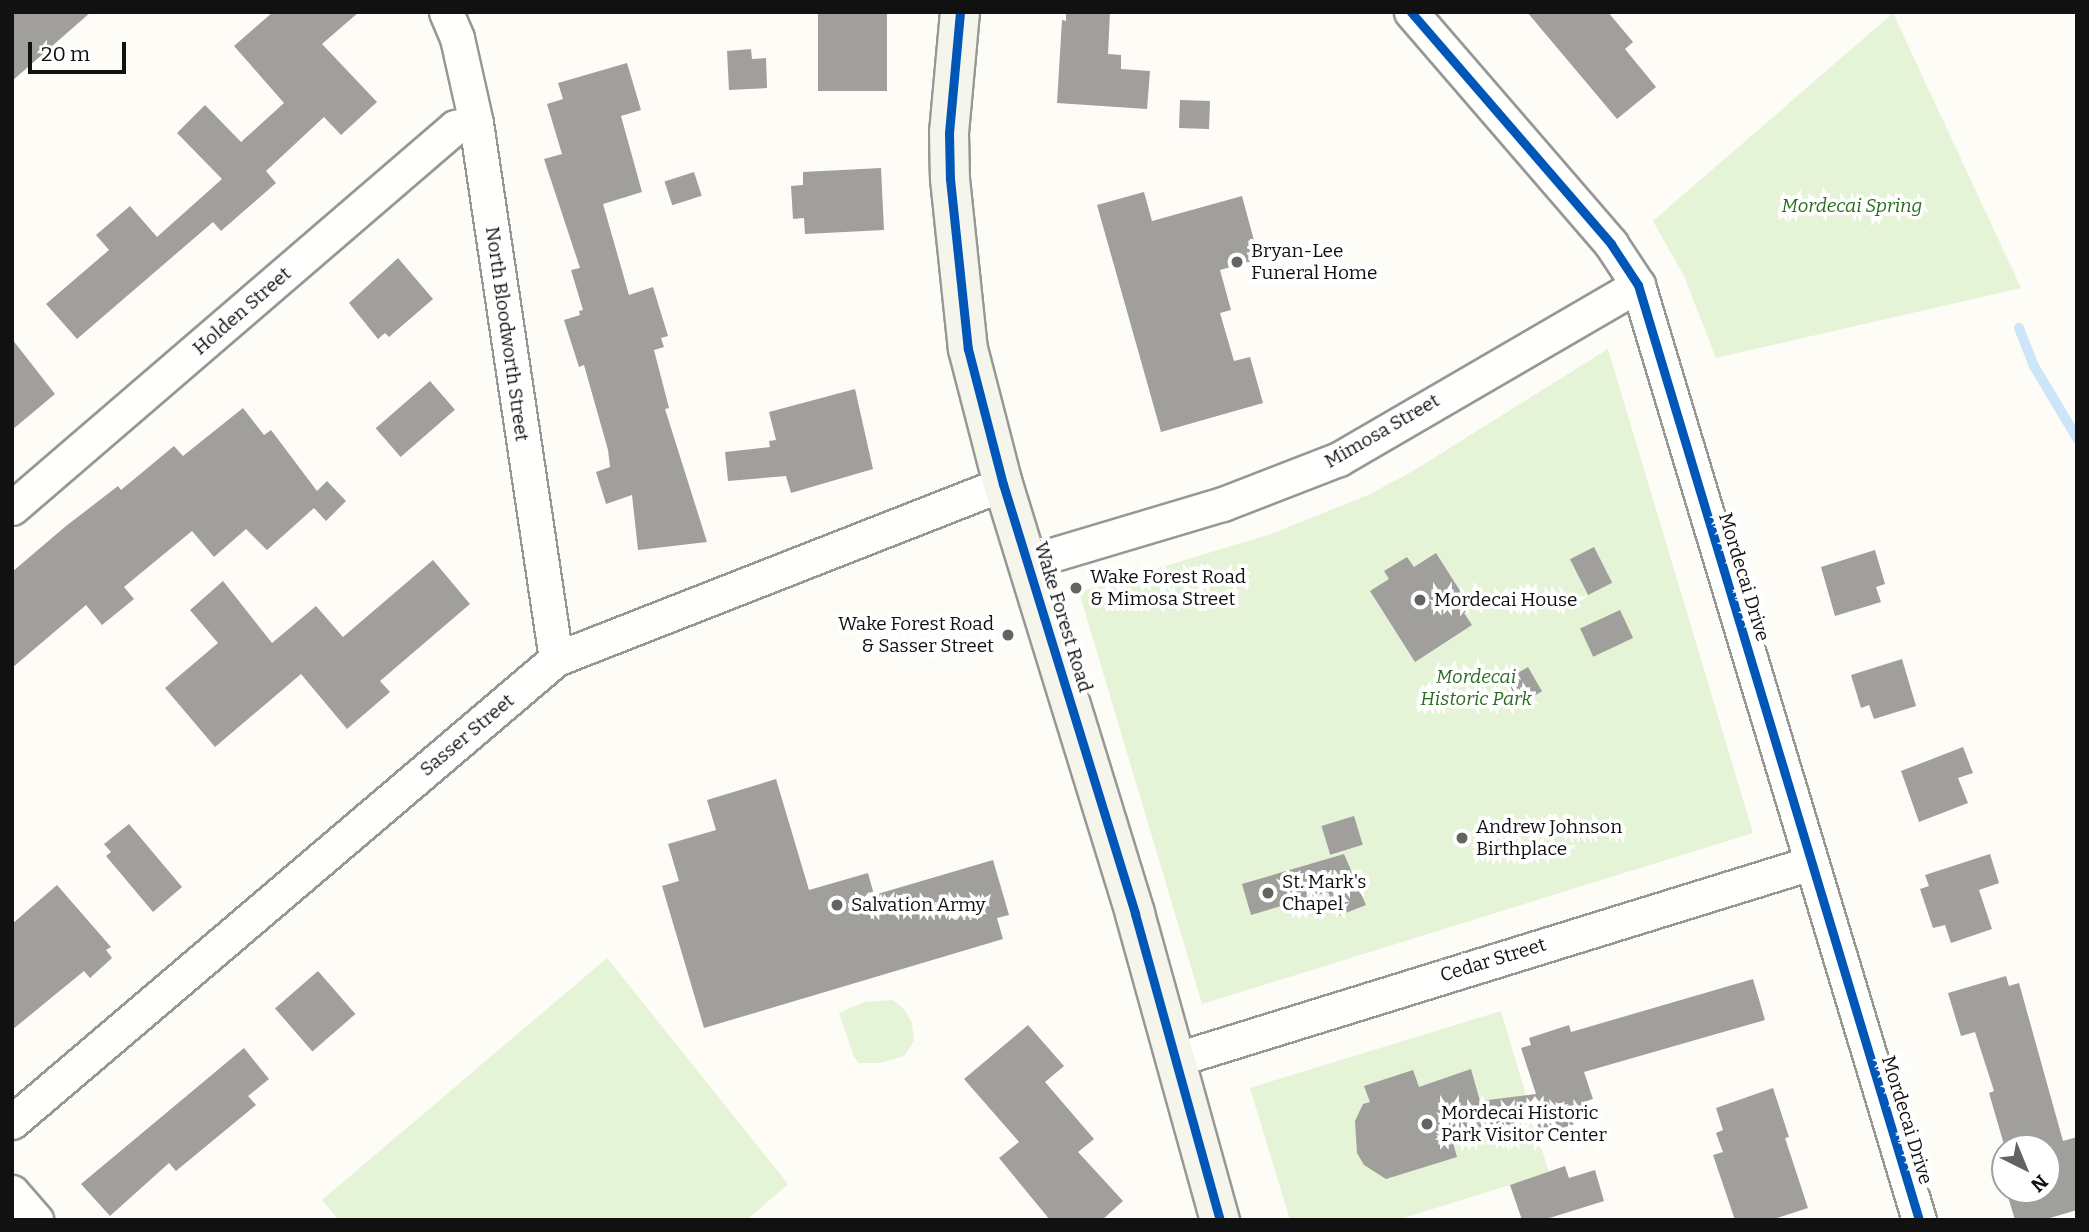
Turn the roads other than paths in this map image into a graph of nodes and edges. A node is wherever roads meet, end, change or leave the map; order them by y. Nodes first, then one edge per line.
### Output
1 (446, 12) edge
2 (960, 12) edge
3 (1411, 12) edge
4 (476, 123) junction
5 (1638, 285) junction
6 (1003, 484) junction
7 (12, 508) edge
8 (1028, 562) junction
9 (556, 659) junction
10 (1811, 863) junction
11 (1177, 1059) junction
12 (12, 1122) edge
13 (12, 1192) edge
14 (36, 1220) edge
15 (1220, 1220) edge
16 (1919, 1220) edge

1 - 4 street, North Bloodworth Street
2 - 6 main road, Wake Forest Road
3 - 5 street, Mordecai Drive
4 - 7 street, Holden Street
4 - 9 street, North Bloodworth Street
5 - 8 street, Mimosa Street
5 - 10 street, Mordecai Drive
6 - 8 main road, Wake Forest Road
6 - 9 street, Sasser Street
8 - 11 main road, Wake Forest Road
9 - 12 street, Sasser Street
10 - 11 street, Cedar Street
10 - 16 street, Mordecai Drive
11 - 15 main road, Wake Forest Road
13 - 14 street

